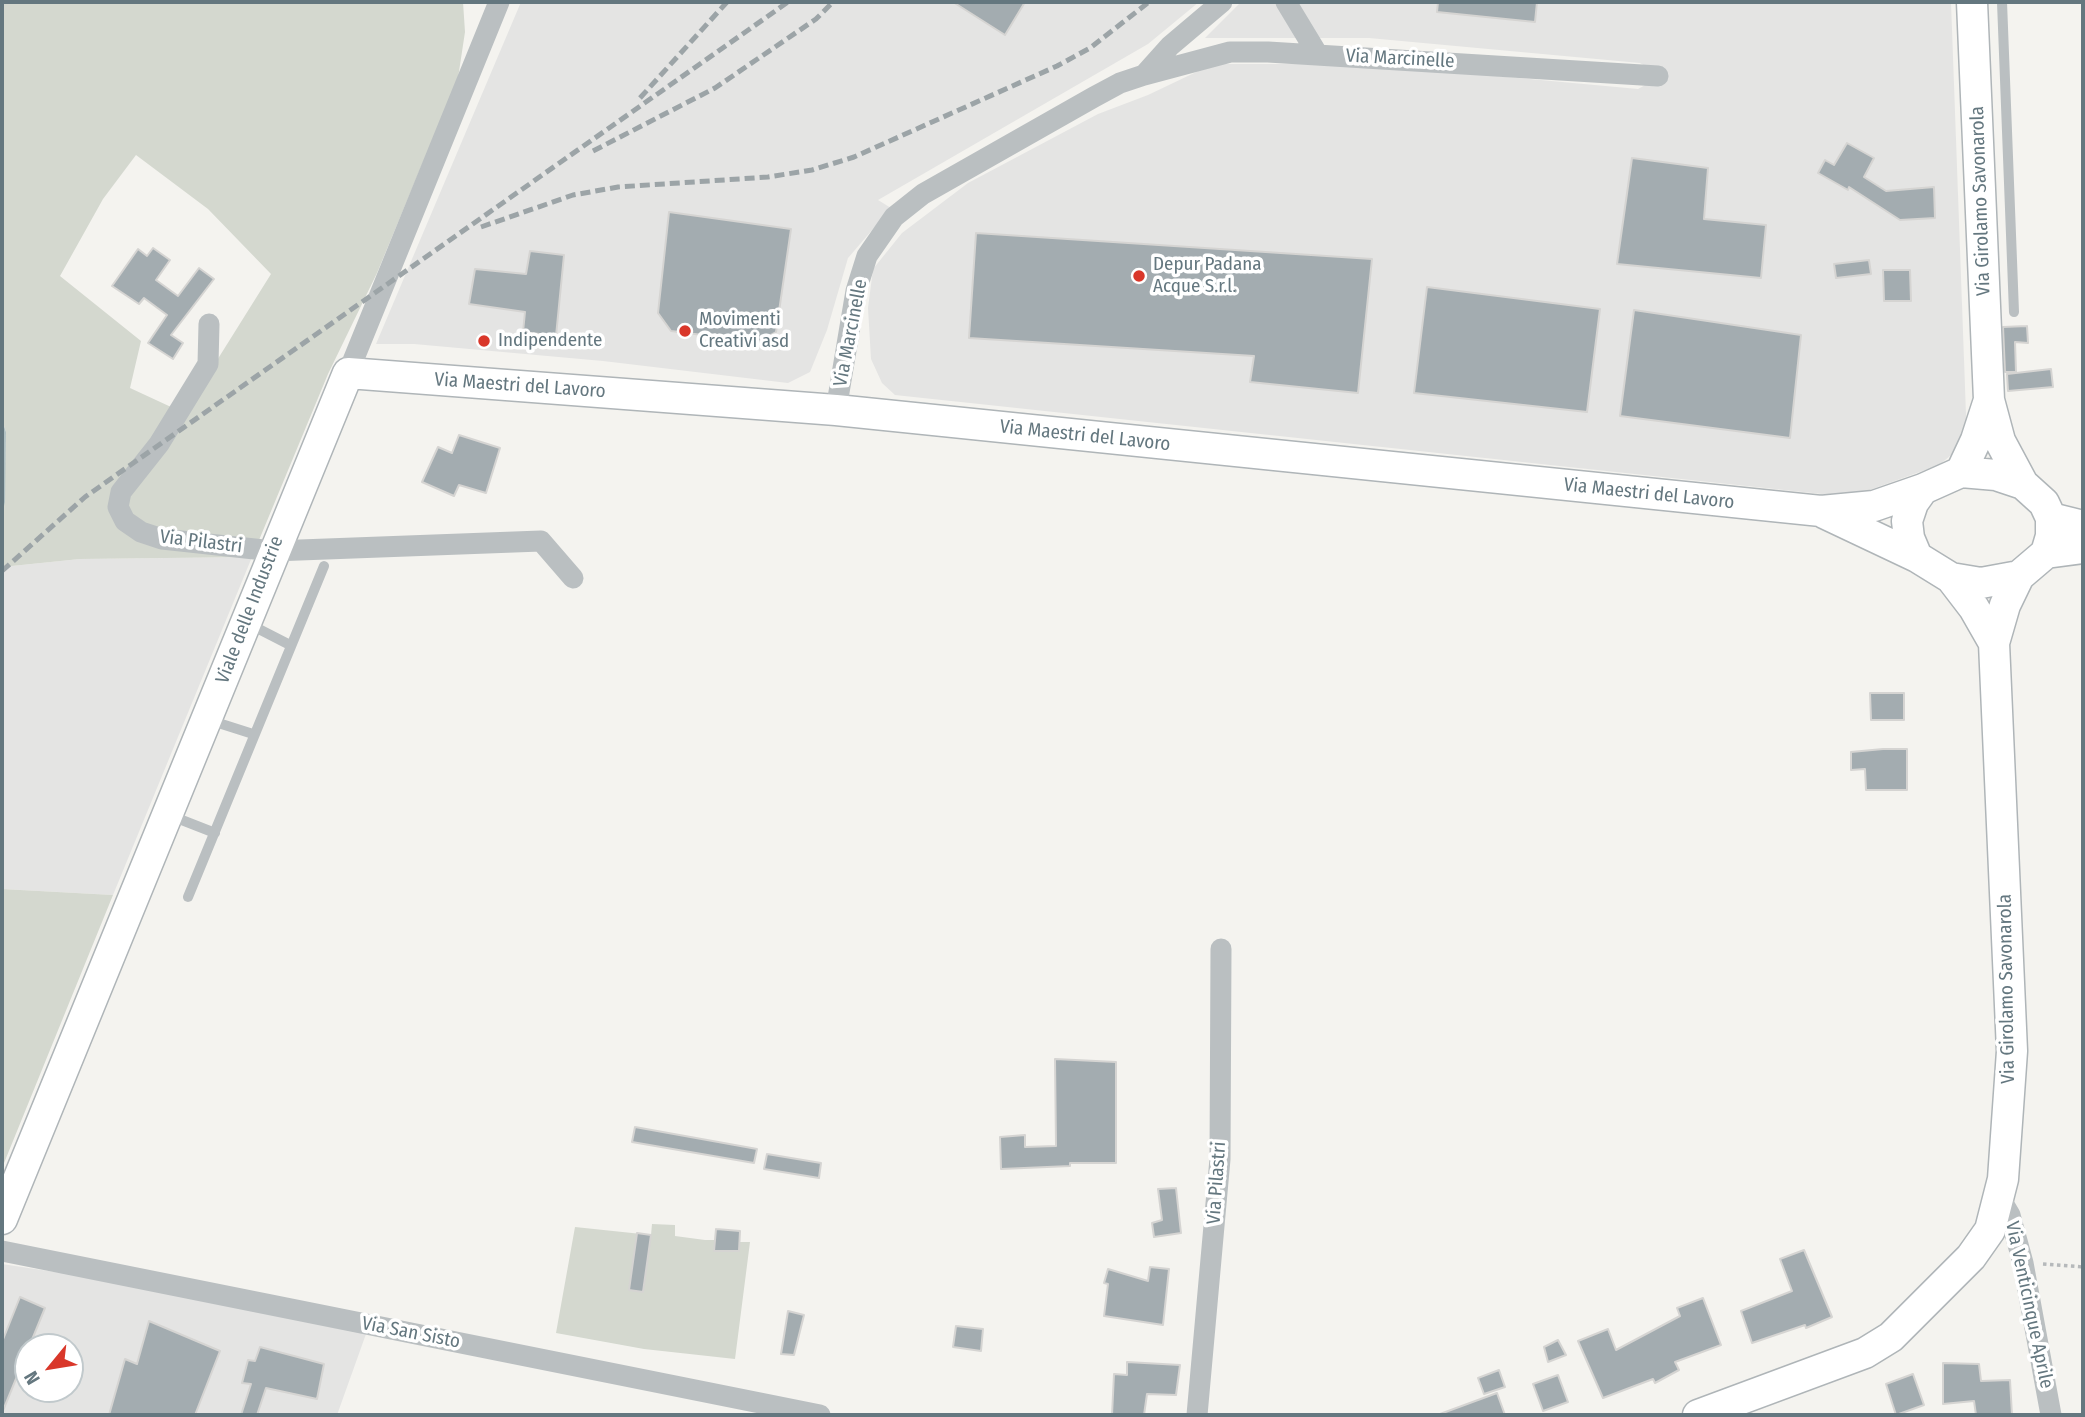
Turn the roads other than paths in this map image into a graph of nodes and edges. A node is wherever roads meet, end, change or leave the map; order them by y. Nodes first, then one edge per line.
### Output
1 (499, 2) edge
2 (1222, 2) edge
3 (1286, 2) edge
4 (1972, 2) edge
5 (2002, 2) edge
6 (1318, 55) junction
7 (1144, 75) junction
8 (1658, 76) dead end
9 (1992, 108) junction
10 (2014, 312) dead end
11 (209, 324) dead end
12 (348, 373) junction
13 (1989, 400) junction
14 (836, 410) junction
15 (1961, 472) junction
16 (2023, 484) junction
17 (1923, 489) junction
18 (1821, 511) junction
19 (2051, 519) junction
20 (2083, 526) edge
21 (2083, 548) edge
22 (273, 551) junction
23 (2046, 553) junction
24 (1917, 557) junction
25 (324, 566) dead end
26 (2019, 576) junction
27 (573, 578) dead end
28 (1951, 578) junction
29 (246, 623) junction
30 (1994, 643) junction
31 (290, 645) junction
32 (207, 719) junction
33 (253, 734) junction
34 (168, 814) junction
35 (215, 833) junction
36 (188, 897) dead end
37 (1221, 949) dead end
38 (2000, 1198) junction
39 (2, 1219) edge
40 (2, 1251) edge
41 (1718, 1412) edge
42 (818, 1415) edge
43 (1197, 1415) edge
44 (2051, 1415) edge

1 - 12 street, Viale delle Industrie
2 - 7 street, Via Marcinelle
3 - 6 street
4 - 9 street, Via Girolamo Savonarola
5 - 9 lane
6 - 7 street, Via Marcinelle
6 - 8 street, Via Marcinelle
7 - 14 street, Via Marcinelle
9 - 10 lane
9 - 13 street, Via Girolamo Savonarola
11 - 22 street, Via Pilastri
12 - 14 street, Via Maestri del Lavoro
12 - 22 street, Viale delle Industrie
13 - 15 street
13 - 16 street
14 - 18 street, Via Maestri del Lavoro
15 - 16 street
15 - 17 street
16 - 19 street
17 - 18 street
17 - 24 street
18 - 24 street, Via Girolamo Savonarola
19 - 20 street
19 - 23 street
21 - 23 street
22 - 27 street, Via Pilastri
22 - 29 street, Viale delle Industrie
23 - 26 street, Via Girolamo Savonarola
24 - 28 street, Via Girolamo Savonarola
25 - 31 lane
26 - 28 street, Via Girolamo Savonarola
26 - 30 street, Via Girolamo Savonarola
28 - 30 street, Via Girolamo Savonarola
29 - 31 lane
29 - 32 street, Viale delle Industrie
30 - 38 street, Via Girolamo Savonarola
31 - 33 lane
32 - 33 lane
32 - 34 street, Viale delle Industrie
33 - 35 lane
34 - 35 lane
34 - 39 street, Viale delle Industrie
35 - 36 lane
37 - 43 street, Via Pilastri
38 - 41 street, Via Girolamo Savonarola
38 - 44 street, Via Venticinque Aprile
40 - 42 street, Via San Sisto

